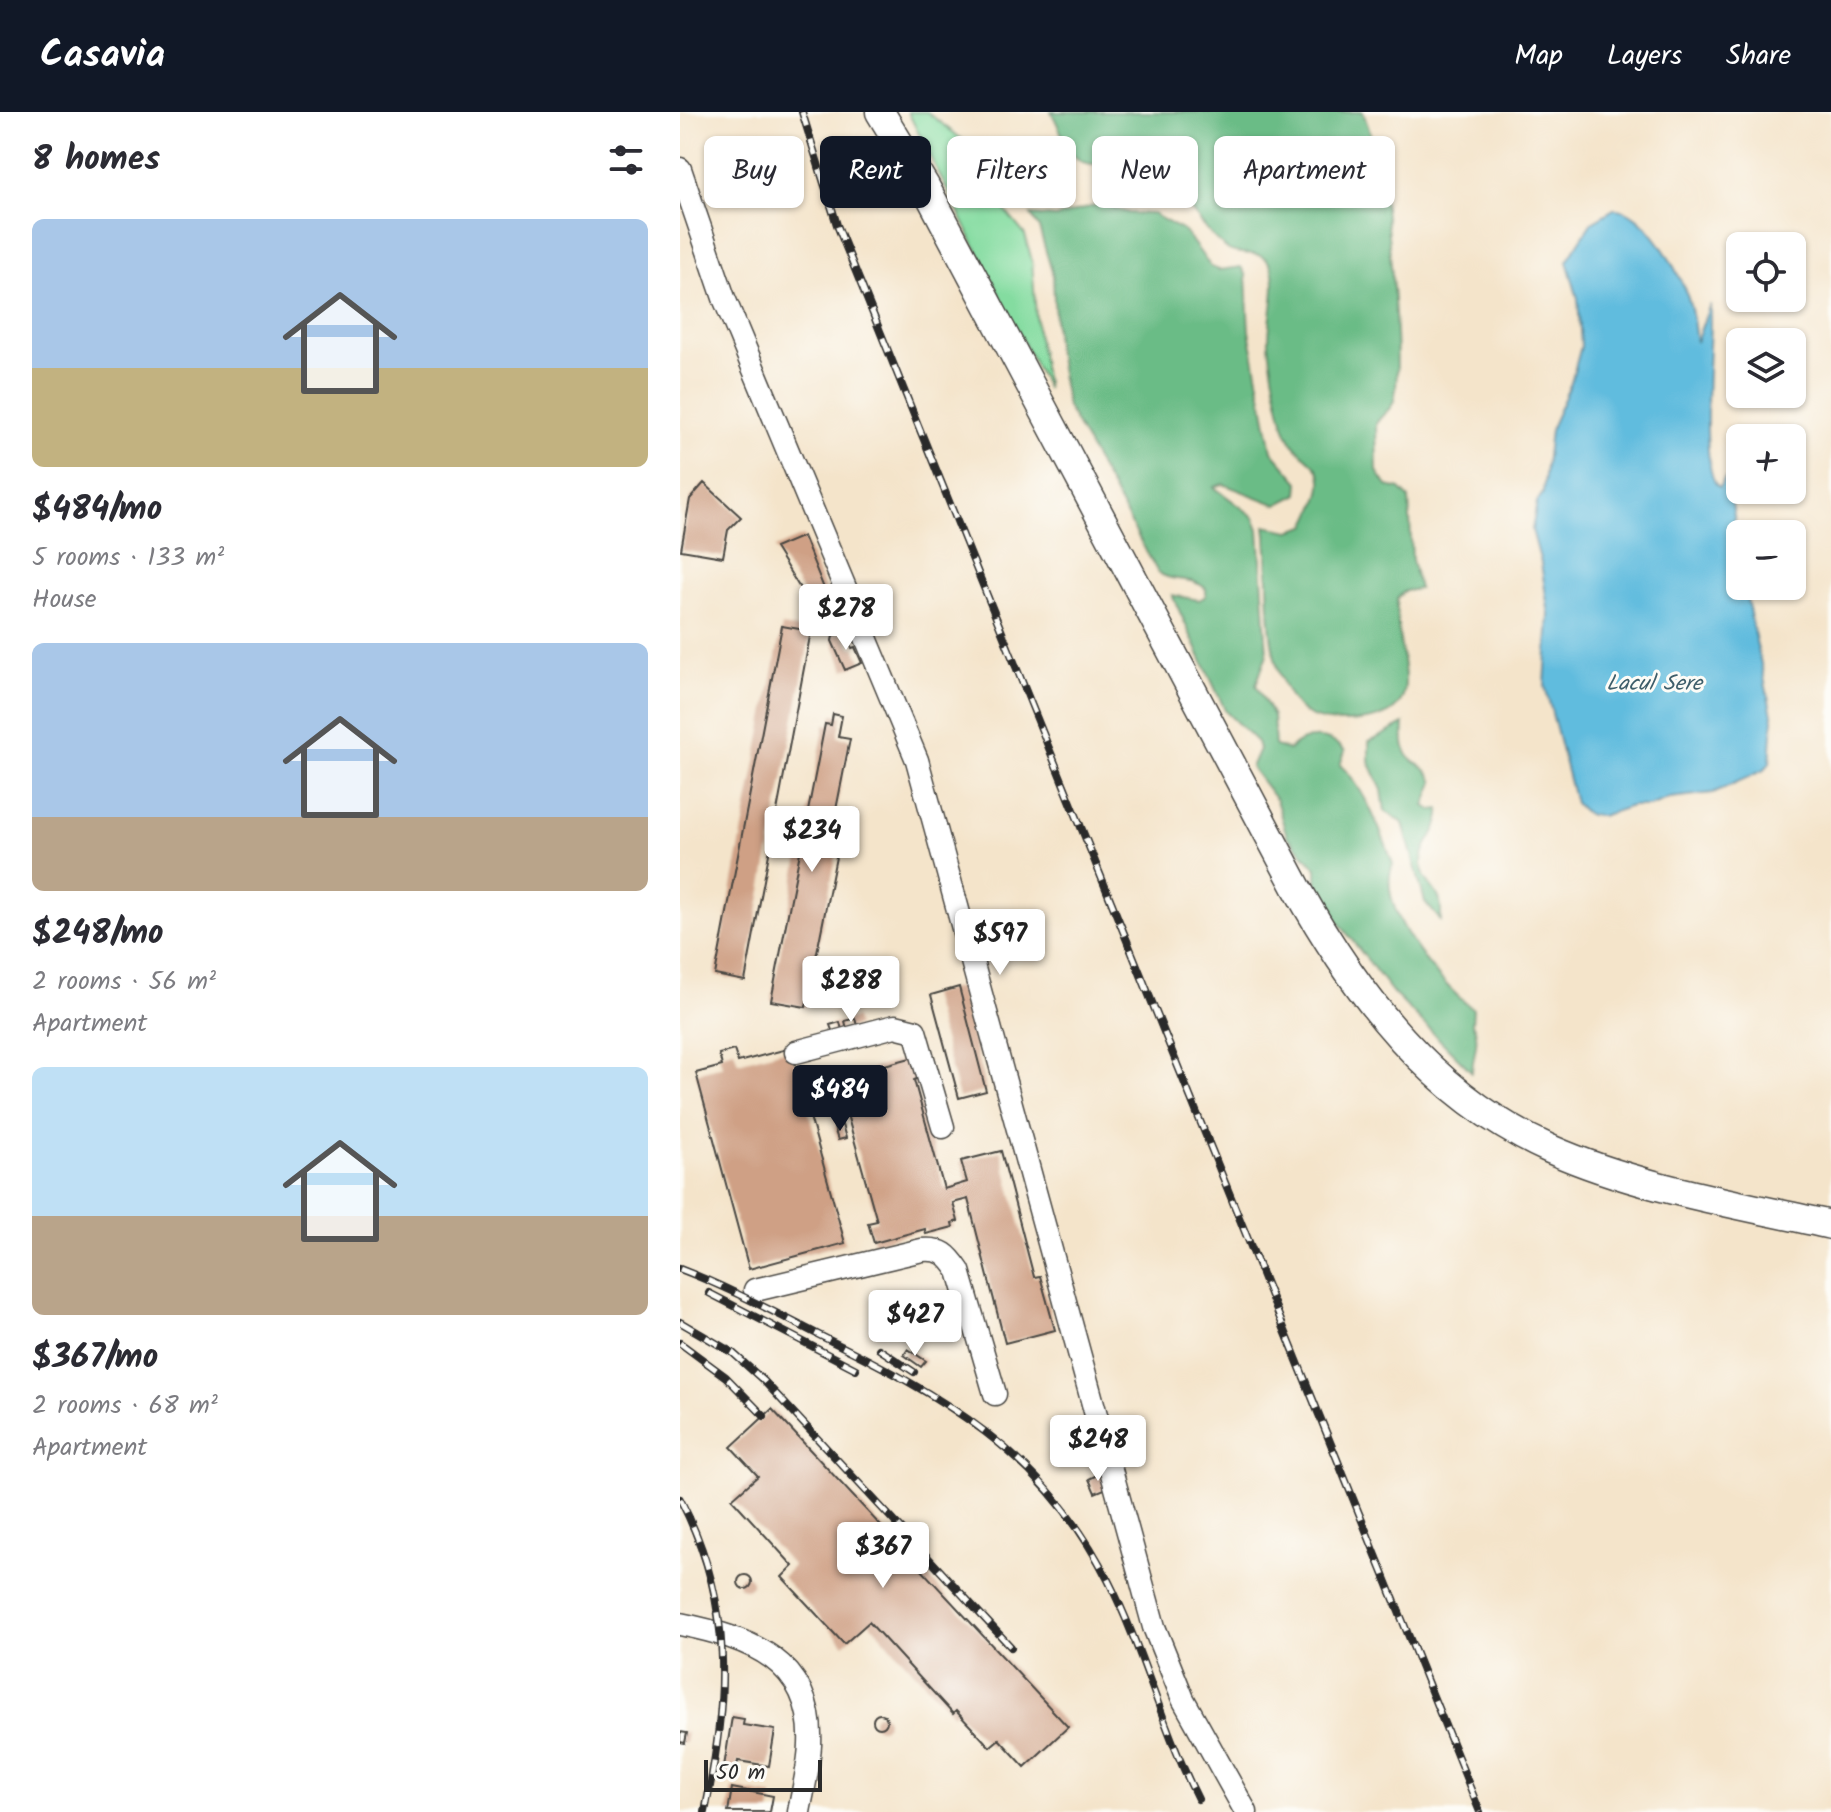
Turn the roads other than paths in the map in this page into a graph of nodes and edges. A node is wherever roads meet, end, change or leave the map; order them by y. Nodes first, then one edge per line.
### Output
1 (880, 112) edge
2 (680, 169) edge
3 (796, 1052) dead end
4 (943, 1127) dead end
5 (1831, 1225) edge
6 (755, 1290) dead end
7 (995, 1394) dead end
8 (680, 1624) edge
9 (799, 1812) edge
10 (1246, 1812) edge

1 - 5 main road
2 - 10 street
3 - 4 street
6 - 7 street
8 - 9 street

